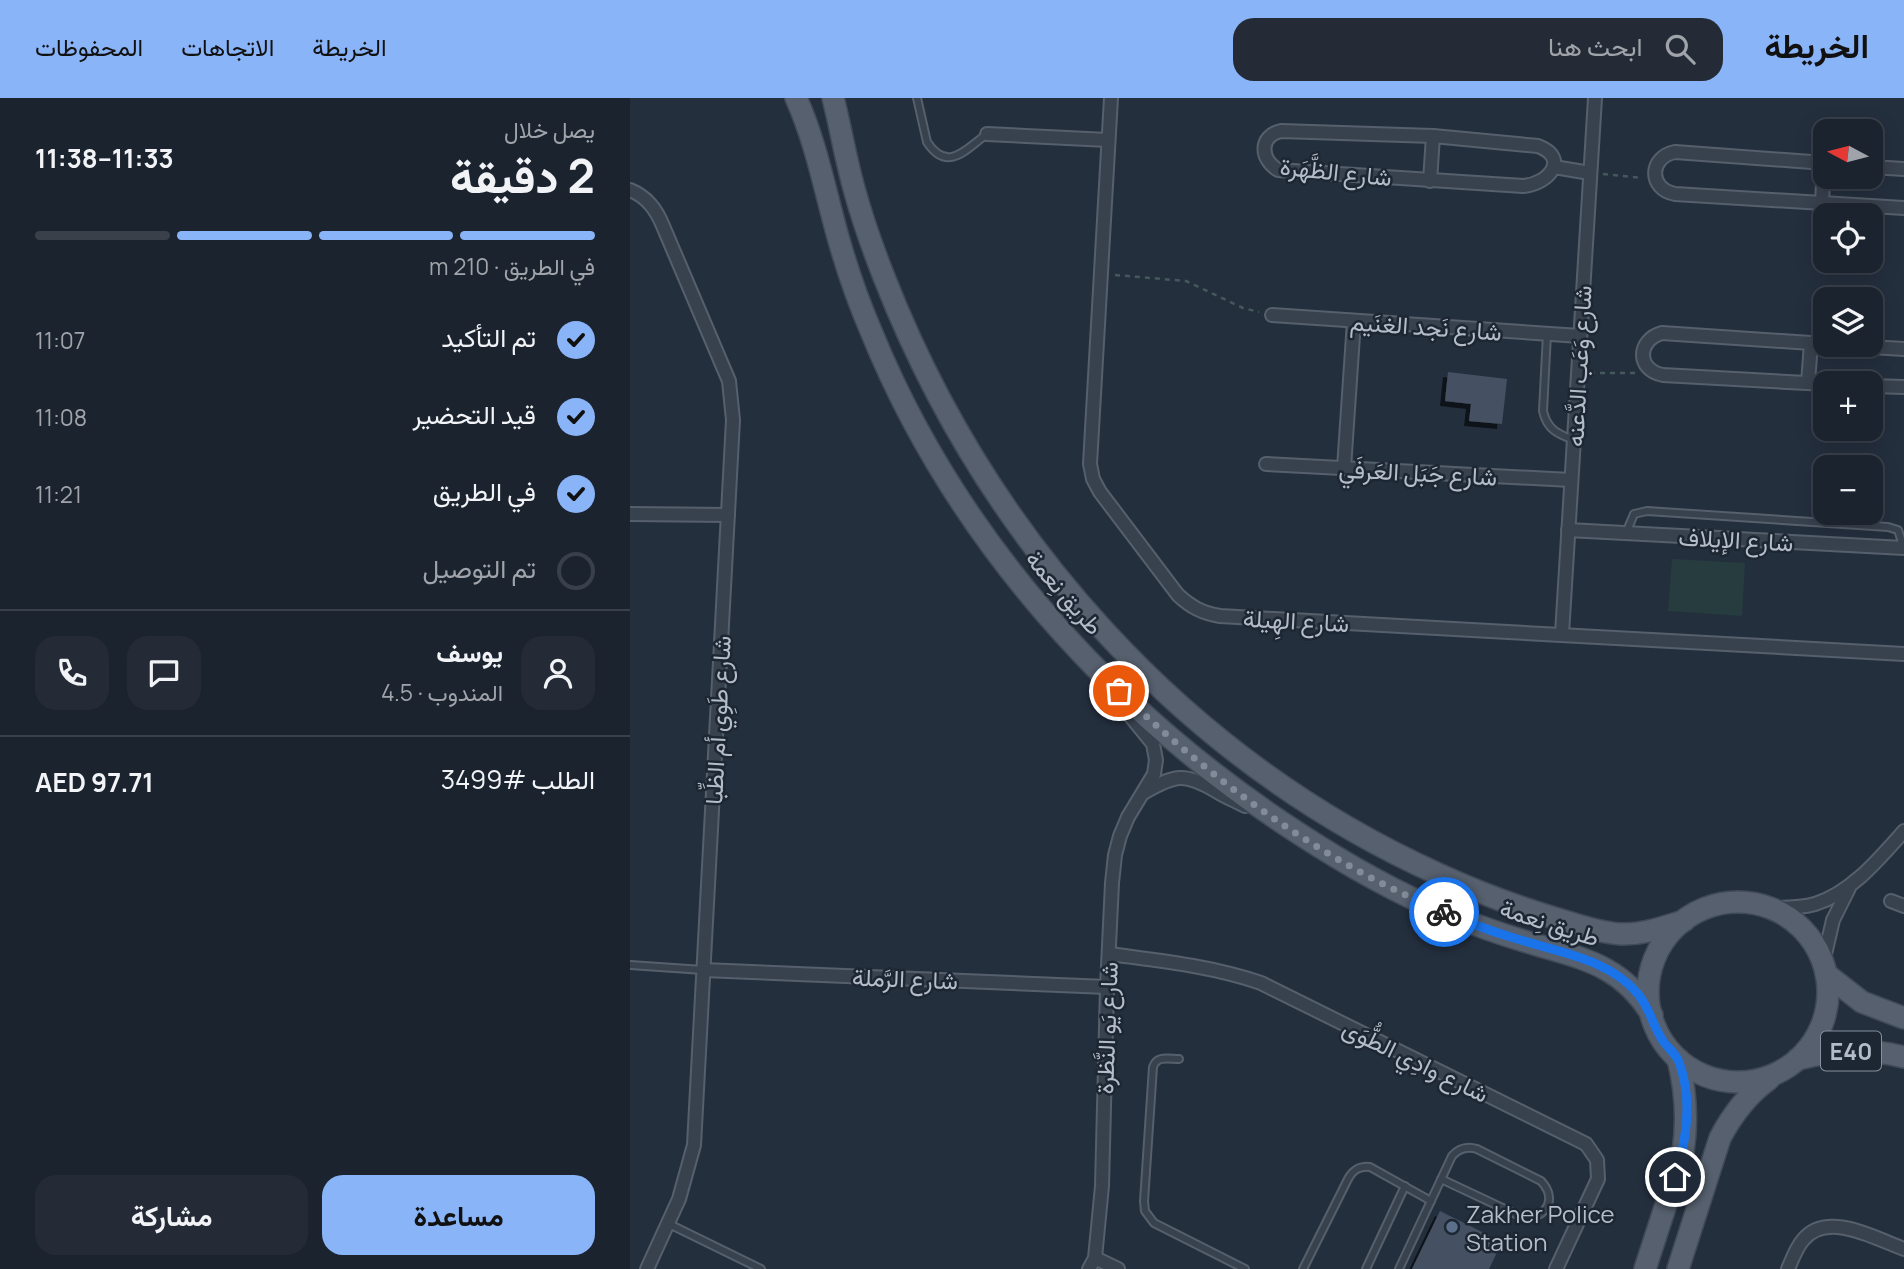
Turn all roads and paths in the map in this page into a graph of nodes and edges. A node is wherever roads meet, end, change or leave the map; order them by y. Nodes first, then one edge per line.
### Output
1 (796, 98) edge
2 (833, 98) edge
3 (917, 98) edge
4 (1111, 98) edge
5 (1595, 98) edge
6 (987, 134) joint
7 (1433, 136) junction
8 (1108, 139) junction
9 (1813, 162) edge
10 (1553, 167) junction
11 (1883, 168) edge
12 (1904, 169) edge
13 (1590, 173) junction
14 (1656, 180) junction
15 (1430, 181) junction
16 (1823, 189) edge
17 (630, 190) edge
18 (1822, 203) joint
19 (1883, 207) edge
20 (1904, 208) edge
21 (1101, 274) junction
22 (1272, 315) joint
23 (1354, 321) junction
24 (1547, 334) junction
25 (1580, 337) junction
26 (1811, 343) joint
27 (1883, 348) edge
28 (1904, 349) edge
29 (1578, 373) junction
30 (1657, 374) junction
31 (1808, 383) junction
32 (1813, 383) edge
33 (1883, 386) edge
34 (1904, 387) edge
35 (1574, 440) junction
36 (1266, 464) dead end
37 (1344, 468) junction
38 (1571, 480) junction
39 (630, 514) edge
40 (728, 515) junction
41 (1568, 530) junction
42 (1626, 533) junction
43 (1902, 548) edge
44 (1562, 634) junction
45 (1074, 645) junction
46 (1904, 654) edge
47 (1144, 793) junction
48 (1904, 831) edge
49 (1300, 835) junction
50 (1849, 887) junction
51 (1770, 908) junction
52 (1684, 921) junction
53 (1110, 954) junction
54 (630, 965) edge
55 (1825, 969) junction
56 (703, 970) junction
57 (1107, 987) junction
58 (1652, 1015) junction
59 (1904, 1018) edge
60 (1904, 1057) edge
61 (1179, 1059) dead end
62 (1678, 1059) junction
63 (1798, 1059) junction
64 (1776, 1074) junction
65 (1441, 1179) junction
66 (1405, 1186) junction
67 (1431, 1201) junction
68 (669, 1224) junction
69 (1904, 1249) edge
70 (1092, 1263) edge
71 (647, 1269) edge
72 (761, 1269) edge
73 (1118, 1269) edge
74 (1245, 1269) edge
75 (1303, 1269) edge
76 (1366, 1269) edge
77 (1399, 1269) edge
78 (1556, 1269) edge
79 (1645, 1269) edge
80 (1678, 1269) edge
81 (1788, 1269) edge

1 - 45 main road, طريق نِعمة
2 - 52 main road, طريق نِعمة
3 - 6 lane
4 - 8 street, شارع الهِيلة
5 - 13 street, شارع وَعَب الدَّعنه
6 - 8 street
7 - 10 street, شارع الظَّهَرة
7 - 15 street
7 - 15 street, شارع الظَّهَرة
8 - 21 street, شارع الهِيلة
9 - 14 street
10 - 13 street
10 - 15 street, شارع الظَّهَرة
11 - 12 street
13 - 14 path
13 - 25 street, شارع وَعَب الدَّعنه
14 - 18 street
16 - 18 street
17 - 40 street, شارع طَوِي أم الظِّبا
19 - 20 street
21 - 22 path
21 - 44 street, شارع الهِيلة
22 - 23 street, شارع نَجد الغنَيم
23 - 24 street, شارع نَجد الغنَيم
23 - 37 street
24 - 25 street, شارع نَجد الغنَيم
24 - 35 lane
25 - 29 street, شارع وَعَب الدَّعنه
26 - 30 street
26 - 31 street
27 - 28 street
29 - 30 path
29 - 35 street, شارع وَعَب الدَّعنه
30 - 31 street
31 - 32 street
33 - 34 street
35 - 38 street, شارع وَعَب الدَّعنه
36 - 37 street, شارع جَبَل العَرفَي
37 - 38 street, شارع جَبَل العَرفَي
38 - 41 street, شارع وَعَب الدَّعنه
39 - 40 street
40 - 56 street, شارع طَوِي أم الظِّبا
41 - 42 street, شارع الإيلاف
41 - 44 street, شارع وَعَب الدَّعنه
42 - 43 street, شارع الإيلاف
42 - 43 lane
44 - 46 street, شارع الهِيلة
45 - 47 street, شارع يَو النَّظرة
45 - 49 main road, طريق نِعمة
47 - 49 street
47 - 53 street, شارع يَو النَّظرة
48 - 50 street
49 - 58 main road, طريق نِعمة
50 - 51 street
50 - 55 street
51 - 52 main road
51 - 55 main road
52 - 58 main road
53 - 57 street, شارع يَو النَّظرة
53 - 78 street, شارع وادِي الطُّوَى
54 - 56 lane
55 - 59 main road, E40
55 - 63 main road
56 - 57 street, شارع الرَّملة
56 - 68 street, شارع طَوِي أم الظِّبا
57 - 70 street, شارع يَو النَّظرة
58 - 62 main road
60 - 63 main road, E40
61 - 74 lane
62 - 64 main road
62 - 79 main road
63 - 64 main road
64 - 80 main road
65 - 65 lane
65 - 67 lane
66 - 67 lane
66 - 75 lane
66 - 76 lane
67 - 77 lane
68 - 71 street, شارع طَوِي أم الظِّبا
68 - 72 lane
69 - 81 street
70 - 73 street

